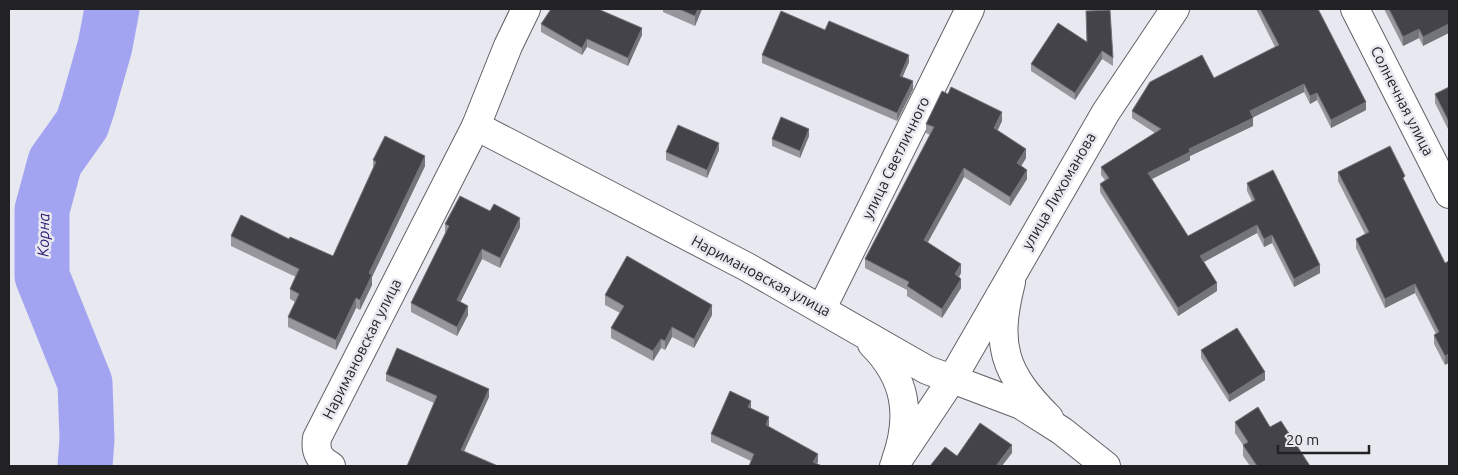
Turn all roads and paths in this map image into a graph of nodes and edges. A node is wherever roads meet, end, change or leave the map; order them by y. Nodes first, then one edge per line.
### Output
1 (526, 9) edge
2 (970, 9) edge
3 (1175, 9) edge
4 (1355, 9) edge
5 (476, 126) junction
6 (1449, 194) edge
7 (1015, 268) junction
8 (822, 308) junction
9 (856, 328) junction
10 (952, 379) junction
11 (1062, 431) junction
12 (331, 466) edge
13 (894, 466) edge
14 (1106, 466) edge

1 - 5 street, Наримановская улица
2 - 8 street, улица Светличного
3 - 7 street, улица Лихоманова
4 - 6 street, Солнечная улица
5 - 8 street, Наримановская улица
5 - 12 street, Наримановская улица
7 - 10 street, улица Лихоманова
7 - 11 street
8 - 9 street, Наримановская улица
9 - 10 street, Наримановская улица
9 - 13 street
10 - 11 street, Наримановская улица
10 - 13 street
11 - 14 street

